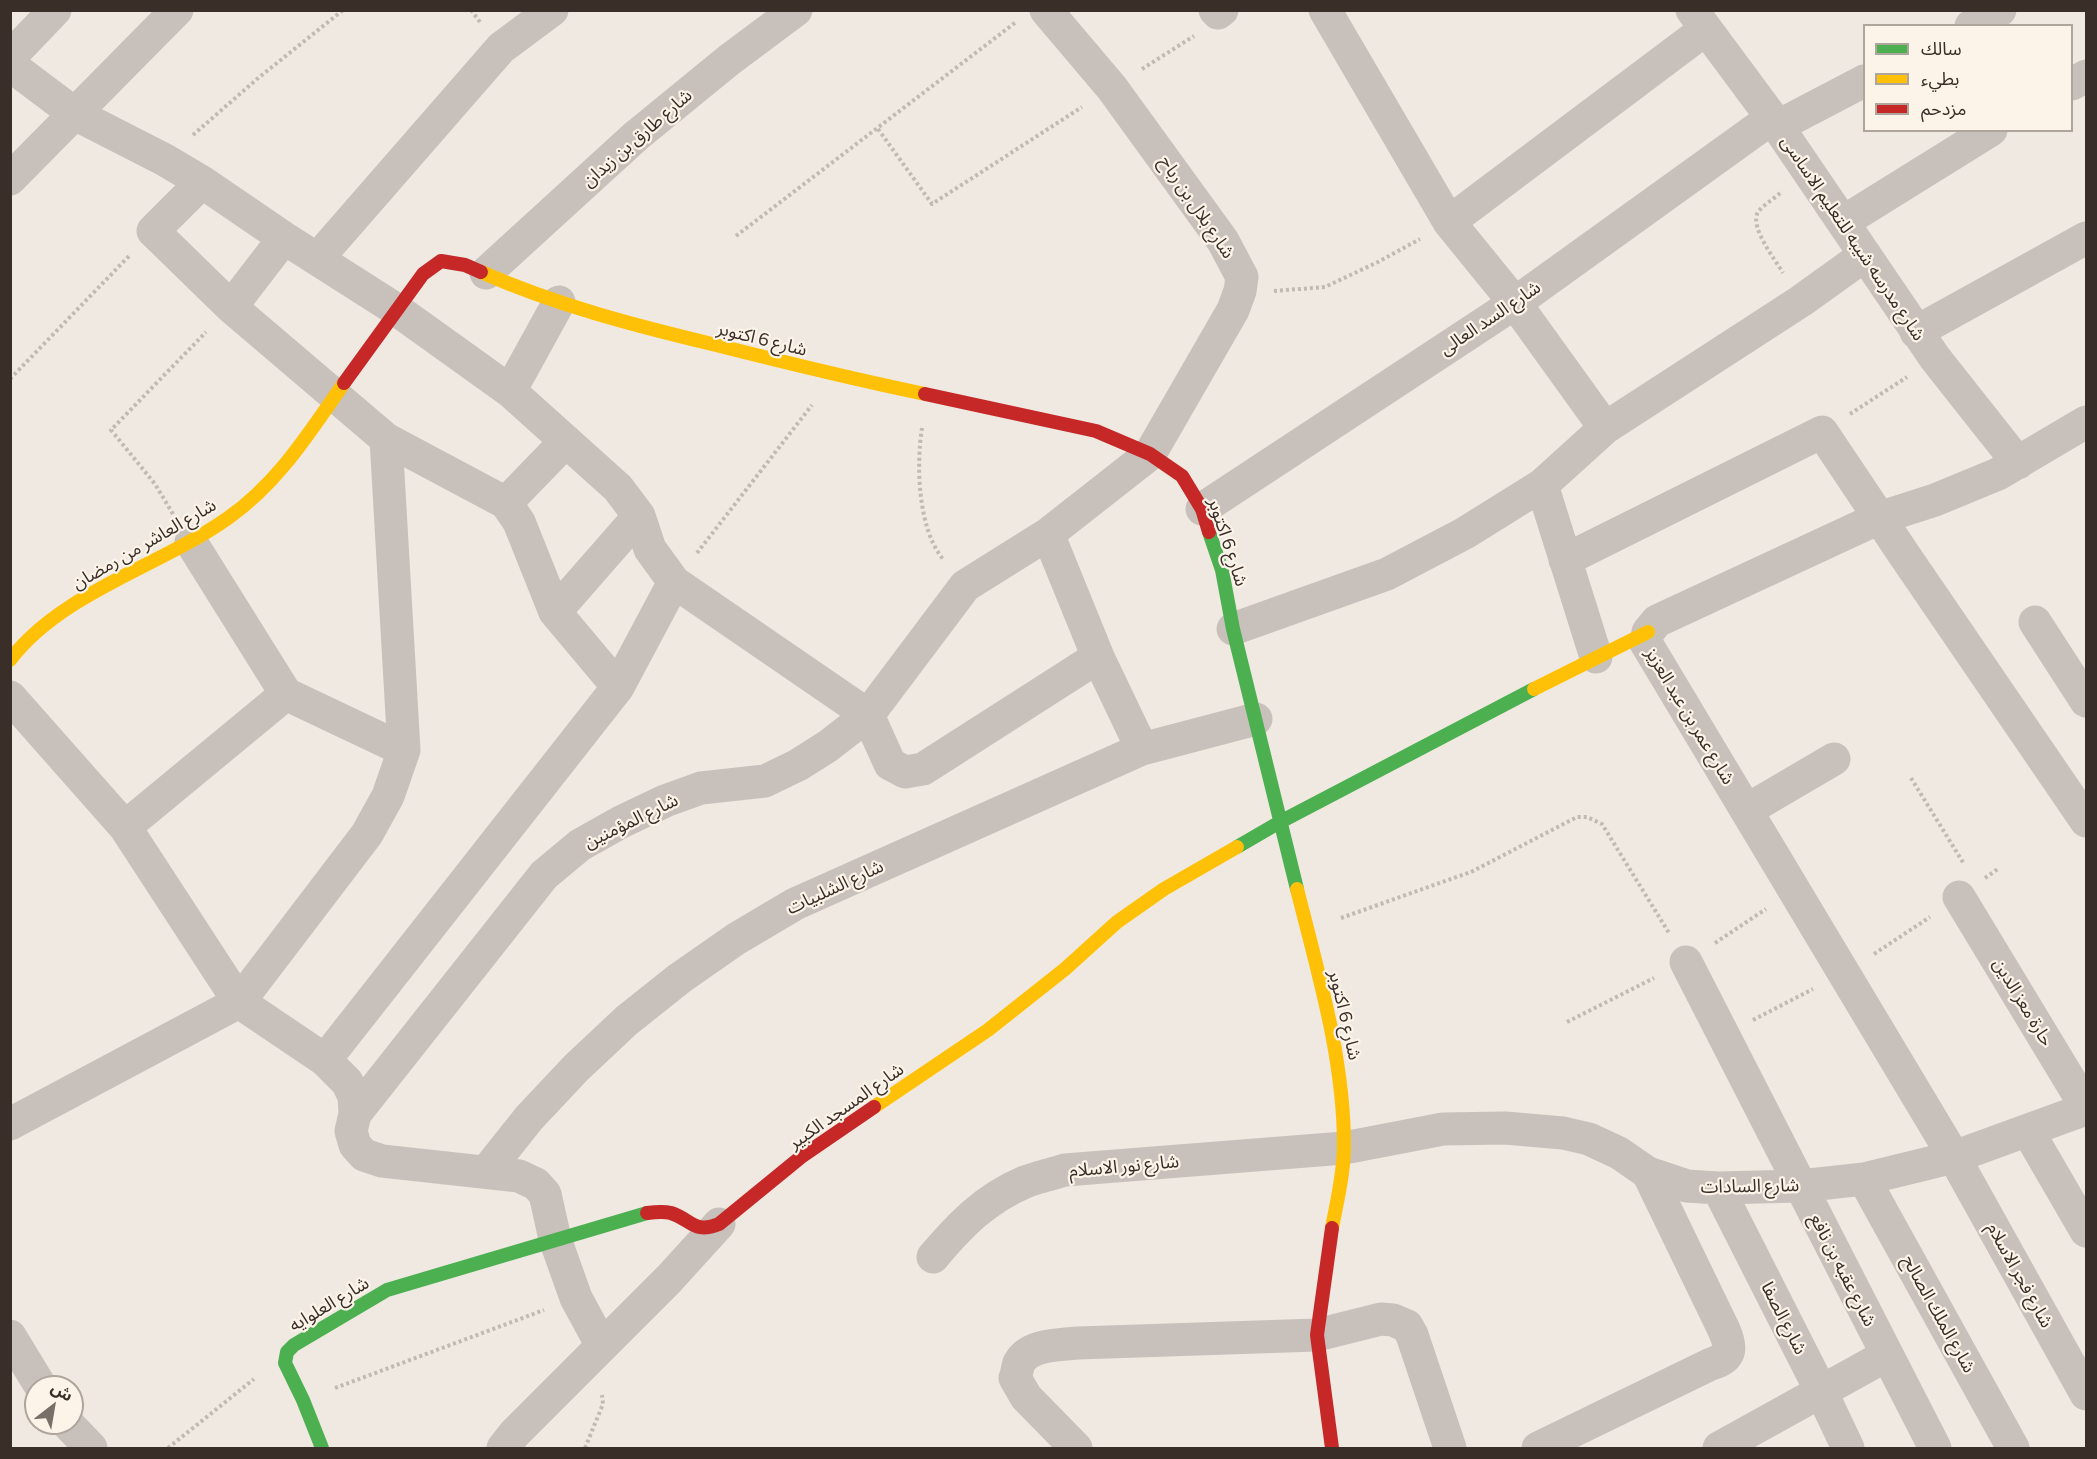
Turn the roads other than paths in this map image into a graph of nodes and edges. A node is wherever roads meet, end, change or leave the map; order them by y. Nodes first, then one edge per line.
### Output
1 (55, 10) edge
2 (177, 10) edge
3 (552, 10) edge
4 (796, 10) edge
5 (1325, 10) edge
6 (2000, 10) edge
7 (1034, 14) edge
8 (1699, 20) edge
9 (1975, 24) edge
10 (10, 57) edge
11 (10, 65) edge
12 (1863, 81) edge
13 (75, 114) junction
14 (1775, 122) junction
15 (1988, 132) edge
16 (10, 179) edge
17 (202, 182) junction
18 (1449, 222) junction
19 (1843, 222) junction
20 (2086, 237) edge
21 (284, 238) junction
22 (1865, 255) junction
23 (318, 258) junction
24 (486, 273) junction
25 (559, 302) junction
26 (1515, 303) junction
27 (231, 307) junction
28 (397, 310) junction
29 (1916, 332) junction
30 (510, 391) junction
31 (336, 394) junction
32 (2086, 422) edge
33 (1605, 428) junction
34 (386, 439) junction
35 (566, 441) junction
36 (1150, 454) junction
37 (2018, 463) junction
38 (1542, 485) junction
39 (506, 503) junction
40 (1202, 509) junction
41 (639, 516) junction
42 (1879, 518) junction
43 (1048, 534) junction
44 (191, 542) junction
45 (1565, 560) junction
46 (674, 582) junction
47 (555, 612) junction
48 (2035, 622) dead end
49 (1233, 629) junction
50 (1648, 632) junction
51 (1098, 657) junction
52 (1596, 657) junction
53 (10, 660) edge
54 (618, 687) junction
55 (286, 694) junction
56 (10, 697) edge
57 (2086, 701) edge
58 (868, 715) junction
59 (1256, 719) junction
60 (1142, 749) junction
61 (404, 750) junction
62 (1834, 759) dead end
63 (1747, 810) junction
64 (2086, 821) edge
65 (1280, 822) junction
66 (126, 827) junction
67 (1968, 891) road end
68 (1686, 962) road end
69 (239, 1002) junction
70 (325, 1060) junction
71 (2086, 1108) edge
72 (355, 1114) junction
73 (10, 1124) edge
74 (2028, 1131) junction
75 (1344, 1148) junction
76 (1954, 1157) junction
77 (486, 1172) junction
78 (1648, 1173) junction
79 (1864, 1179) junction
80 (1800, 1186) junction
81 (1718, 1188) junction
82 (719, 1224) junction
83 (2086, 1231) edge
84 (555, 1239) junction
85 (933, 1257) dead end
86 (1317, 1335) junction
87 (10, 1336) edge
88 (602, 1346) junction
89 (1887, 1354) junction
90 (34, 1375) edge
91 (1821, 1391) junction
92 (2086, 1394) edge
93 (322, 1449) edge
94 (503, 1449) edge
95 (1076, 1449) edge
96 (1332, 1449) edge
97 (1450, 1449) edge
98 (1538, 1449) edge
99 (1719, 1449) edge
100 (1848, 1449) edge
101 (1935, 1449) edge
102 (2013, 1449) edge

1 - 10 street
2 - 13 street
3 - 23 street
4 - 24 street, شارع طارق بن زيدان
5 - 18 street
6 - 9 street
7 - 36 street, شارع بلال بن رباح
8 - 14 street, شارع مدرسه شيبه للتعليم الاساسى
8 - 18 street
11 - 13 street
12 - 14 street, شارع السد العالى
13 - 16 street
13 - 17 street
14 - 19 street, شارع مدرسه شيبه للتعليم الاساسى
14 - 26 street, شارع السد العالى
15 - 19 street
17 - 21 street
17 - 27 street
18 - 26 street
19 - 22 street, شارع مدرسه شيبه للتعليم الاساسى
20 - 29 street
21 - 23 street
21 - 27 street
22 - 29 street, شارع مدرسه شيبه للتعليم الاساسى
22 - 33 street
23 - 28 street
24 - 25 street, شارع 6 اكتوبر
24 - 28 street, شارع 6 اكتوبر
25 - 30 street
25 - 36 street, شارع 6 اكتوبر
26 - 33 street
26 - 40 street, شارع السد العالى
27 - 31 street
28 - 30 street
28 - 31 street, شارع العاشر من رمضان
29 - 37 street, شارع مدرسه شيبه للتعليم الاساسى
30 - 35 street
31 - 34 street
31 - 44 street, شارع العاشر من رمضان
32 - 37 street, شارع عمر بن عبد العزيز
33 - 38 street
34 - 39 street
34 - 61 street
35 - 39 street
35 - 41 street
36 - 40 street, شارع 6 اكتوبر
36 - 43 street
37 - 42 street, شارع عمر بن عبد العزيز
38 - 45 street
38 - 49 street
39 - 47 street
40 - 49 street, شارع 6 اكتوبر
41 - 46 street
41 - 47 street
42 - 45 street
42 - 50 street, شارع عمر بن عبد العزيز
42 - 64 street
43 - 51 street
43 - 58 street, شارع المؤمنين
44 - 53 street, شارع العاشر من رمضان
44 - 55 street
45 - 52 street
46 - 54 street
46 - 58 street
47 - 54 street
48 - 57 street
49 - 59 street, شارع 6 اكتوبر
50 - 52 street, شارع المسجد الكبير
50 - 63 street, شارع عمر بن عبد العزيز
51 - 58 street
51 - 60 street
52 - 65 street, شارع المسجد الكبير
54 - 70 street
55 - 61 street
55 - 66 street
56 - 66 street
58 - 72 street, شارع المؤمنين
59 - 60 street, شارع الشلبيات
59 - 65 street, شارع 6 اكتوبر
60 - 77 street, شارع الشلبيات
61 - 69 street
62 - 63 street
63 - 76 street, شارع عمر بن عبد العزيز
65 - 75 street, شارع 6 اكتوبر
65 - 82 street, شارع المسجد الكبير
66 - 69 street
67 - 71 street, حارة معز الدين
68 - 80 street, شارع عقبه بن نافع
69 - 70 street
69 - 73 street
70 - 72 street
71 - 74 street, شارع السادات
72 - 77 street
74 - 76 street, شارع السادات
74 - 83 street
75 - 78 street, شارع السادات
75 - 85 street, شارع نور الاسلام
75 - 86 street, شارع 6 اكتوبر
76 - 79 street, شارع السادات
76 - 92 street, شارع فجر الاسلام
77 - 84 street
78 - 81 street, شارع السادات
78 - 98 street
79 - 80 street, شارع السادات
79 - 102 street, شارع الملك الصالح
80 - 81 street, شارع السادات
80 - 89 street, شارع عقبه بن نافع
81 - 91 street, شارع الصفا
82 - 84 street
82 - 88 street
84 - 88 street
84 - 93 street, شارع العلوايه
86 - 95 street
86 - 96 street, شارع 6 اكتوبر
86 - 97 street
87 - 90 street
88 - 94 street
89 - 91 street
89 - 101 street, شارع عقبه بن نافع
91 - 99 street
91 - 100 street, شارع الصفا

